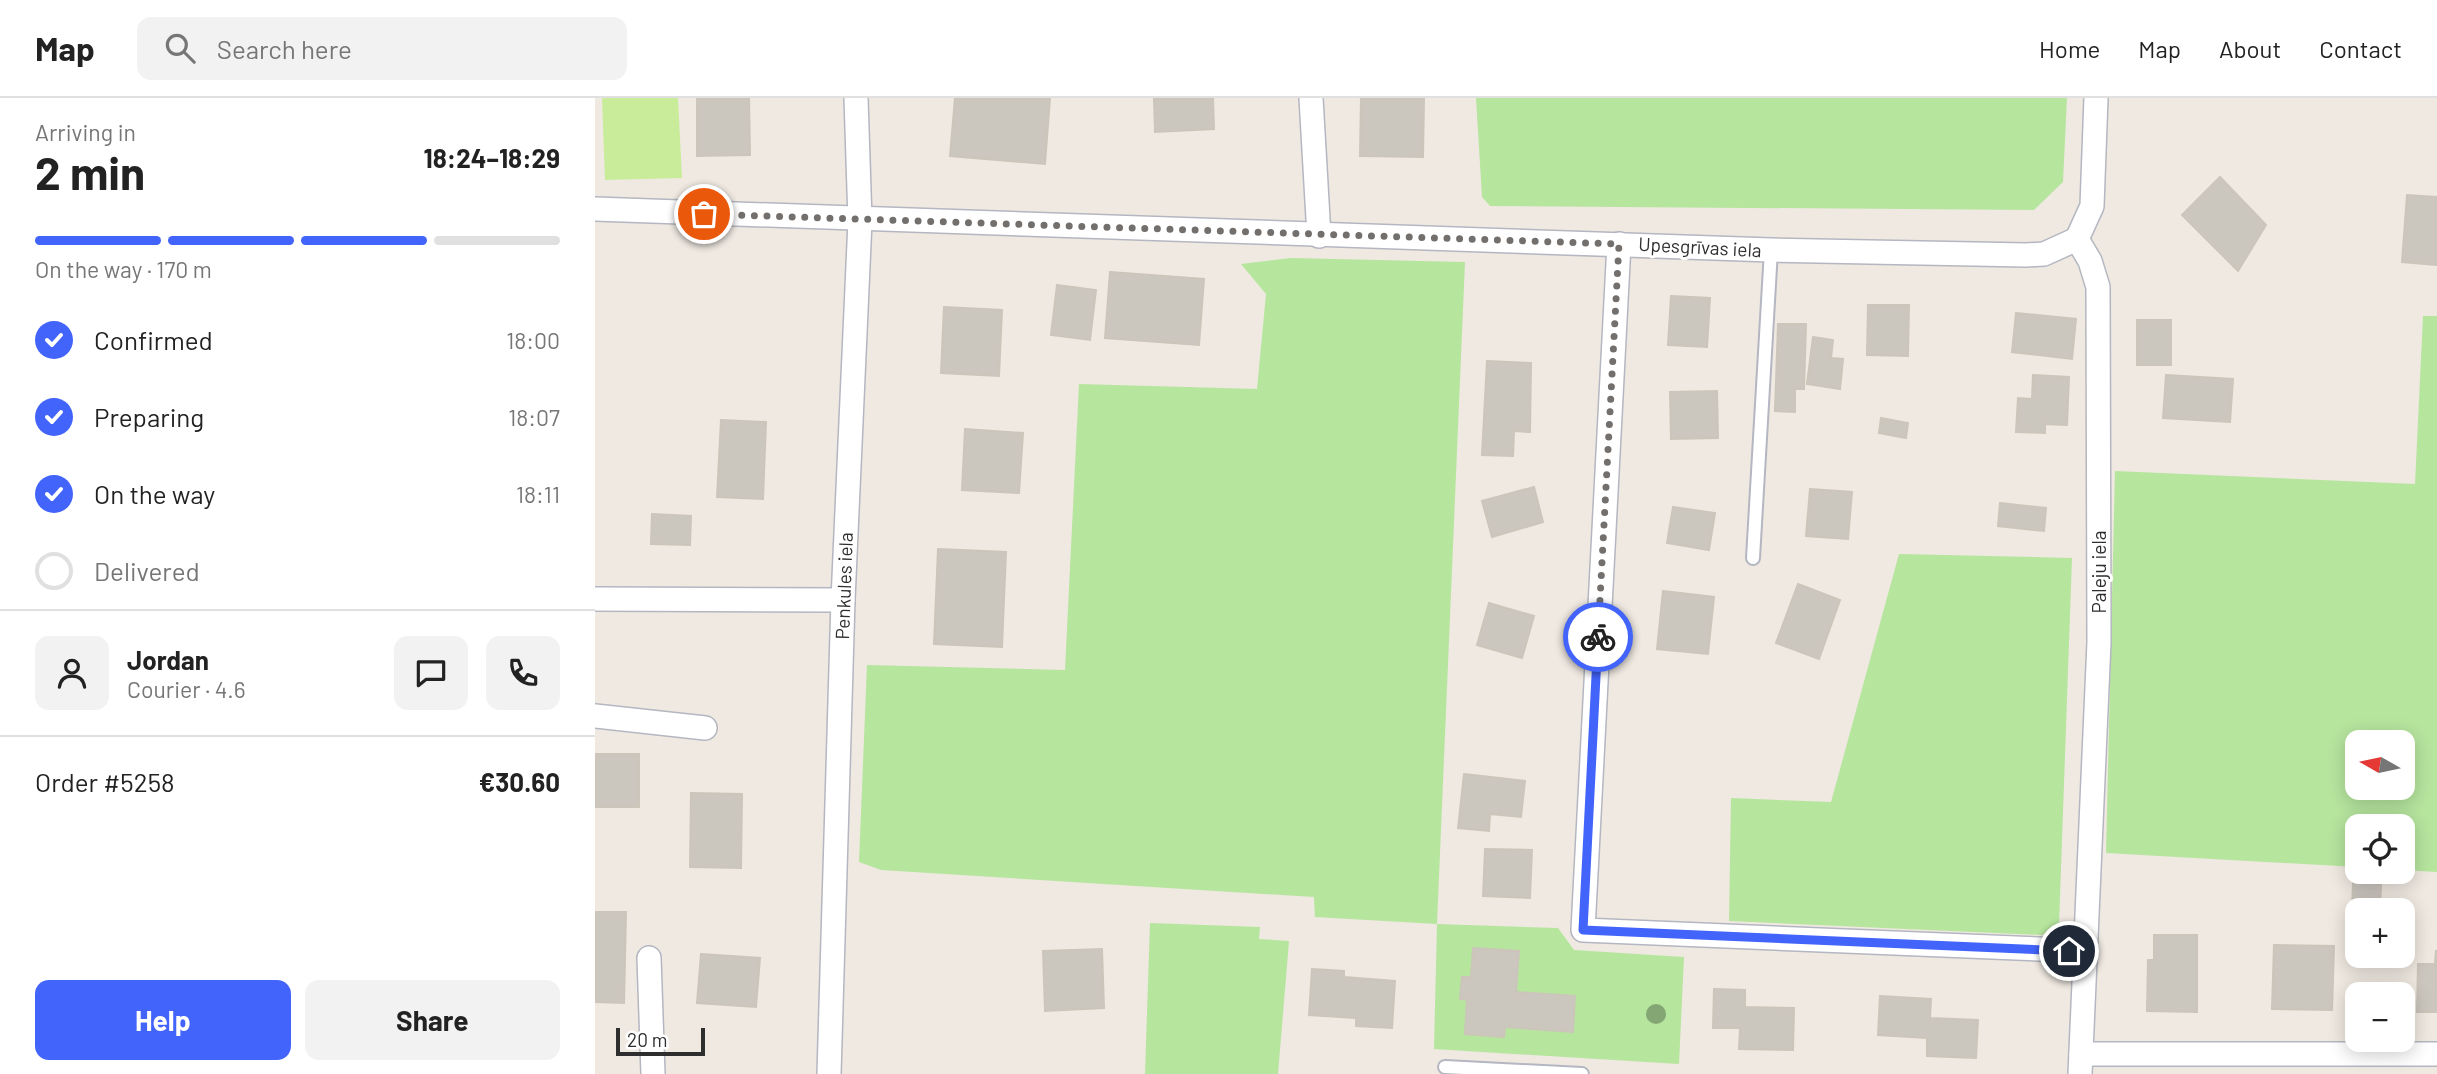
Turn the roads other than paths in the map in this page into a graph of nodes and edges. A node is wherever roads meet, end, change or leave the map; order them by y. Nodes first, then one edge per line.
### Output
1 (856, 98) edge
2 (1311, 98) edge
3 (2096, 98) edge
4 (595, 209) edge
5 (860, 221) junction
6 (1319, 236) junction
7 (2077, 239) junction
8 (1619, 244) junction
9 (1771, 250) junction
10 (1753, 558) dead end
11 (595, 599) edge
12 (843, 600) junction
13 (595, 716) edge
14 (705, 728) dead end
15 (2086, 951) junction
16 (649, 958) dead end
17 (2437, 1054) edge
18 (2080, 1064) edge
19 (1445, 1067) dead end
20 (653, 1074) edge
21 (829, 1074) edge
22 (1582, 1074) edge

1 - 5 street, Penkules iela
2 - 6 street
3 - 7 street
4 - 5 street, Upesgrīvas iela
5 - 6 street, Upesgrīvas iela
5 - 12 street, Penkules iela
6 - 8 street, Upesgrīvas iela
7 - 9 street, Upesgrīvas iela
7 - 15 street, Paleju iela
8 - 9 street, Upesgrīvas iela
8 - 15 street
9 - 10 lane
11 - 12 street
12 - 21 street, Penkules iela
13 - 14 street
15 - 18 street, Paleju iela
16 - 20 street
17 - 18 street, Paleju iela
19 - 22 lane

